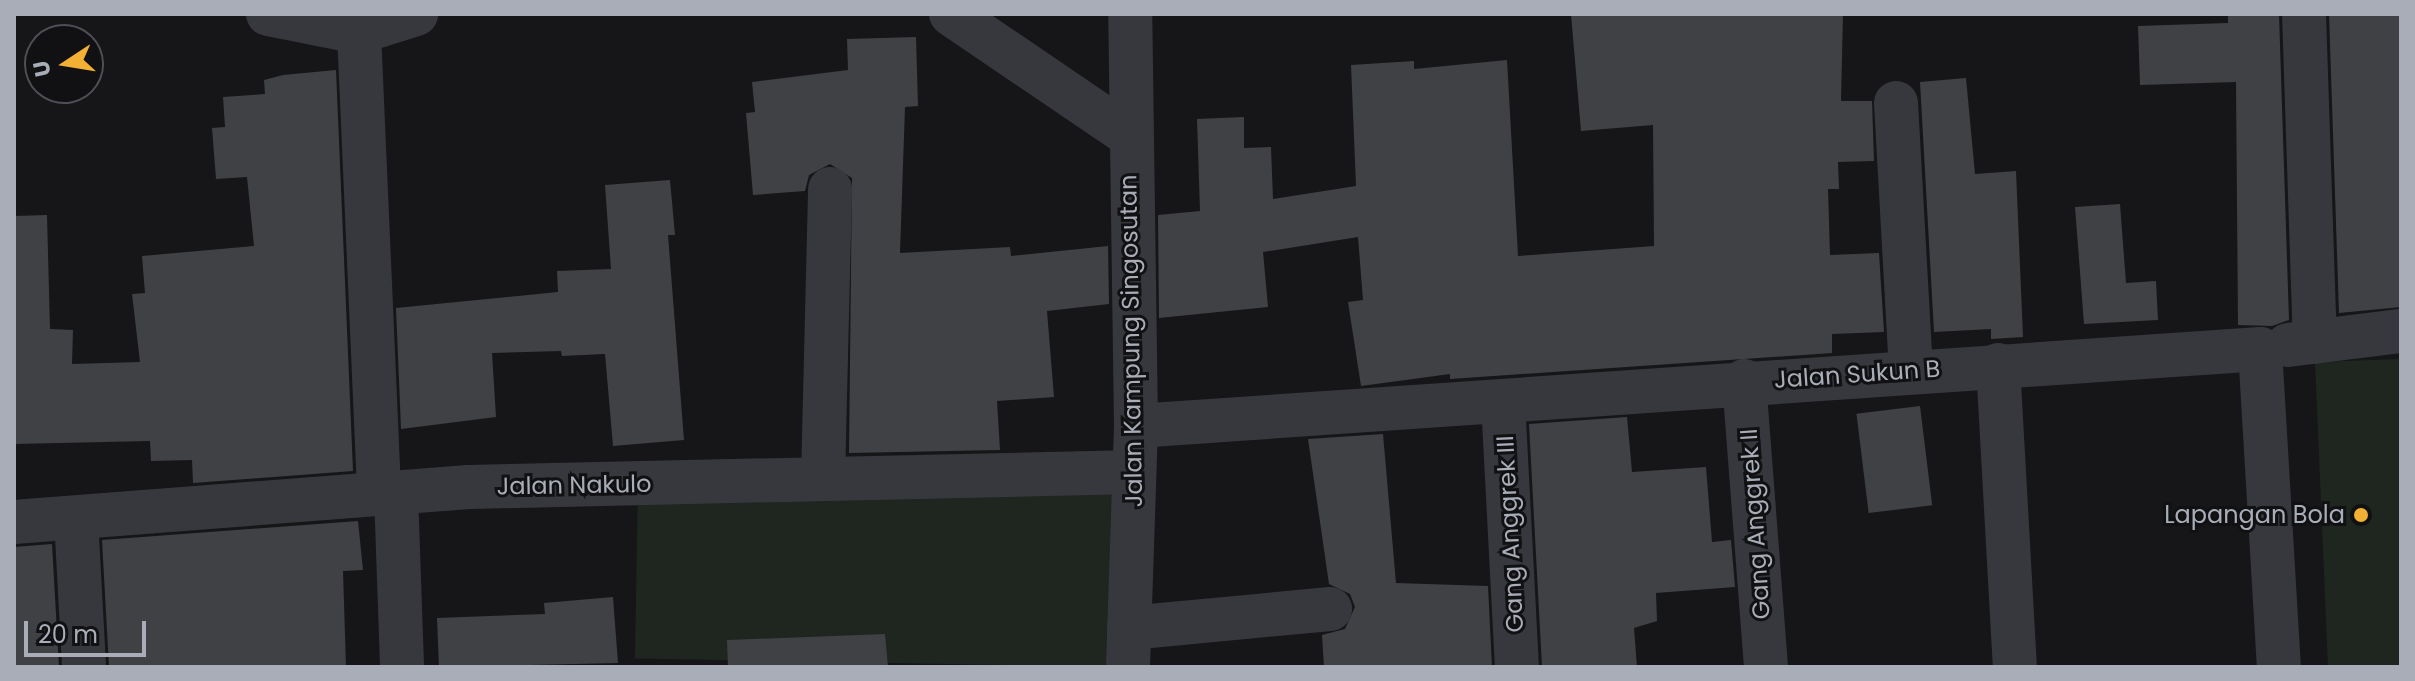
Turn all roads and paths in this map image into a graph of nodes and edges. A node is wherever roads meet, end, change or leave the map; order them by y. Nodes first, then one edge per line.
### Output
1 (268, 14) edge
2 (416, 14) edge
3 (951, 14) edge
4 (1130, 14) edge
5 (2304, 14) edge
6 (359, 32) junction
7 (1896, 103) dead end
8 (1129, 135) junction
9 (830, 189) dead end
10 (2401, 331) edge
11 (2315, 342) junction
12 (2260, 349) junction
13 (1998, 365) junction
14 (1911, 371) junction
15 (1744, 381) junction
16 (1503, 401) junction
17 (1136, 426) junction
18 (1134, 472) junction
19 (823, 479) junction
20 (388, 494) junction
21 (76, 518) junction
22 (14, 522) edge
23 (1330, 609) dead end
24 (1129, 648) edge
25 (84, 667) edge
26 (402, 667) edge
27 (1517, 667) edge
28 (1766, 667) edge
29 (2015, 667) edge
30 (2279, 667) edge

1 - 6 street
2 - 6 street
3 - 8 street
4 - 8 street, Jalan Kampung Singosutan
5 - 11 street
6 - 20 street
7 - 14 street
8 - 17 street, Jalan Kampung Singosutan
9 - 19 street
10 - 11 street, Jalan Sukun B
11 - 12 street, Jalan Sukun B
12 - 13 street, Jalan Sukun B
12 - 30 street
13 - 14 street, Jalan Sukun B
13 - 29 street
14 - 15 street, Jalan Sukun B
15 - 16 street, Jalan Sukun B
15 - 28 street, Gang Anggrek II
16 - 17 street, Jalan Sukun B
16 - 27 street, Gang Anggrek III
17 - 18 street, Jalan Kampung Singosutan
18 - 19 street, Jalan Nakulo
18 - 24 street, Jalan Kampung Singosutan
19 - 20 street, Jalan Nakulo
20 - 21 street, Jalan Nakulo
20 - 26 street
21 - 22 street, Jalan Nakulo
21 - 25 street
23 - 24 street

